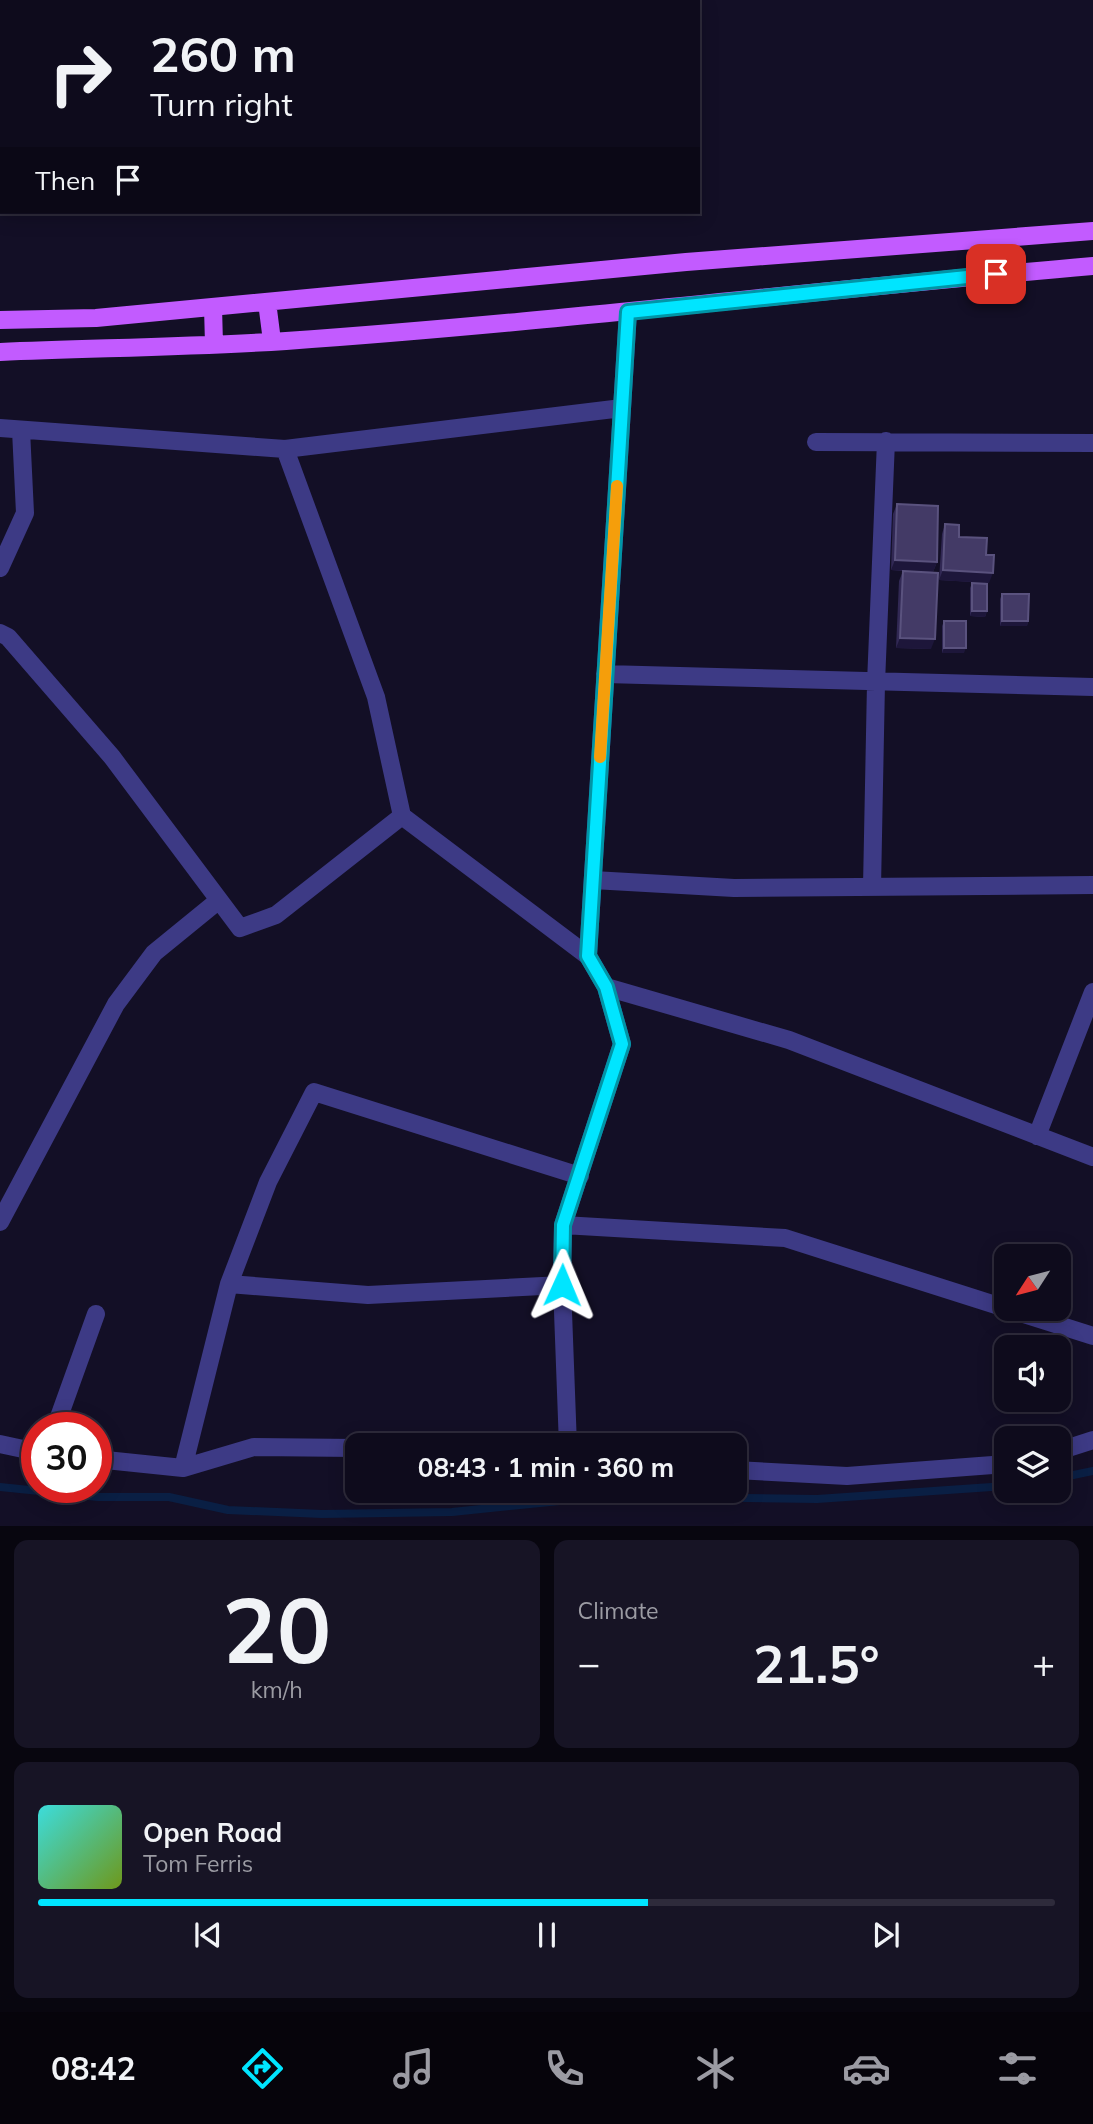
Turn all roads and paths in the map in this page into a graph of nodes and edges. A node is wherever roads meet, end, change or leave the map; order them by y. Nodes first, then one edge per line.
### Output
1 (1093, 231) edge
2 (1093, 266) edge
3 (267, 302) junction
4 (214, 307) junction
5 (628, 312) junction
6 (0, 320) edge
7 (272, 341) junction
8 (214, 344) junction
9 (0, 352) edge
10 (622, 408) junction
11 (0, 428) edge
12 (20, 430) junction
13 (816, 442) dead end
14 (886, 442) junction
15 (1093, 443) edge
16 (285, 449) junction
17 (0, 568) edge
18 (0, 633) edge
19 (605, 674) junction
20 (876, 683) junction
21 (1093, 687) edge
22 (402, 816) junction
23 (593, 880) junction
24 (1093, 885) edge
25 (872, 887) junction
26 (219, 900) junction
27 (588, 956) junction
28 (606, 987) junction
29 (1093, 992) edge
30 (1037, 1136) junction
31 (1093, 1157) edge
32 (580, 1176) junction
33 (0, 1223) edge
34 (563, 1225) junction
35 (229, 1284) junction
36 (562, 1285) junction
37 (96, 1314) dead end
38 (1093, 1336) edge
39 (61, 1412) edge
40 (568, 1433) edge
41 (1093, 1440) edge
42 (0, 1444) edge
43 (1071, 1447) edge
44 (345, 1448) edge
45 (21, 1449) edge
46 (112, 1461) edge
47 (994, 1465) edge
48 (183, 1468) junction
49 (747, 1472) edge

1 - 3 main road
2 - 5 main road
3 - 4 main road
3 - 7 main road
4 - 6 main road
4 - 8 main road
5 - 7 main road
5 - 10 street
7 - 8 main road
8 - 9 main road
10 - 16 street
10 - 19 street
11 - 12 street
12 - 16 street
12 - 17 street
13 - 14 street
14 - 15 street
14 - 20 street
16 - 22 street
18 - 26 street
19 - 20 street
19 - 23 street
20 - 21 street
20 - 25 street
22 - 26 street
22 - 27 street
23 - 25 street
23 - 27 street
24 - 25 street
26 - 33 street
27 - 28 street
28 - 30 street
28 - 32 street
29 - 30 street
30 - 31 street
32 - 34 street
32 - 35 street
34 - 36 street
34 - 38 street
35 - 36 street
35 - 48 street
36 - 40 street
37 - 39 street
41 - 43 street
42 - 45 street
44 - 48 street
46 - 48 street
47 - 49 street

